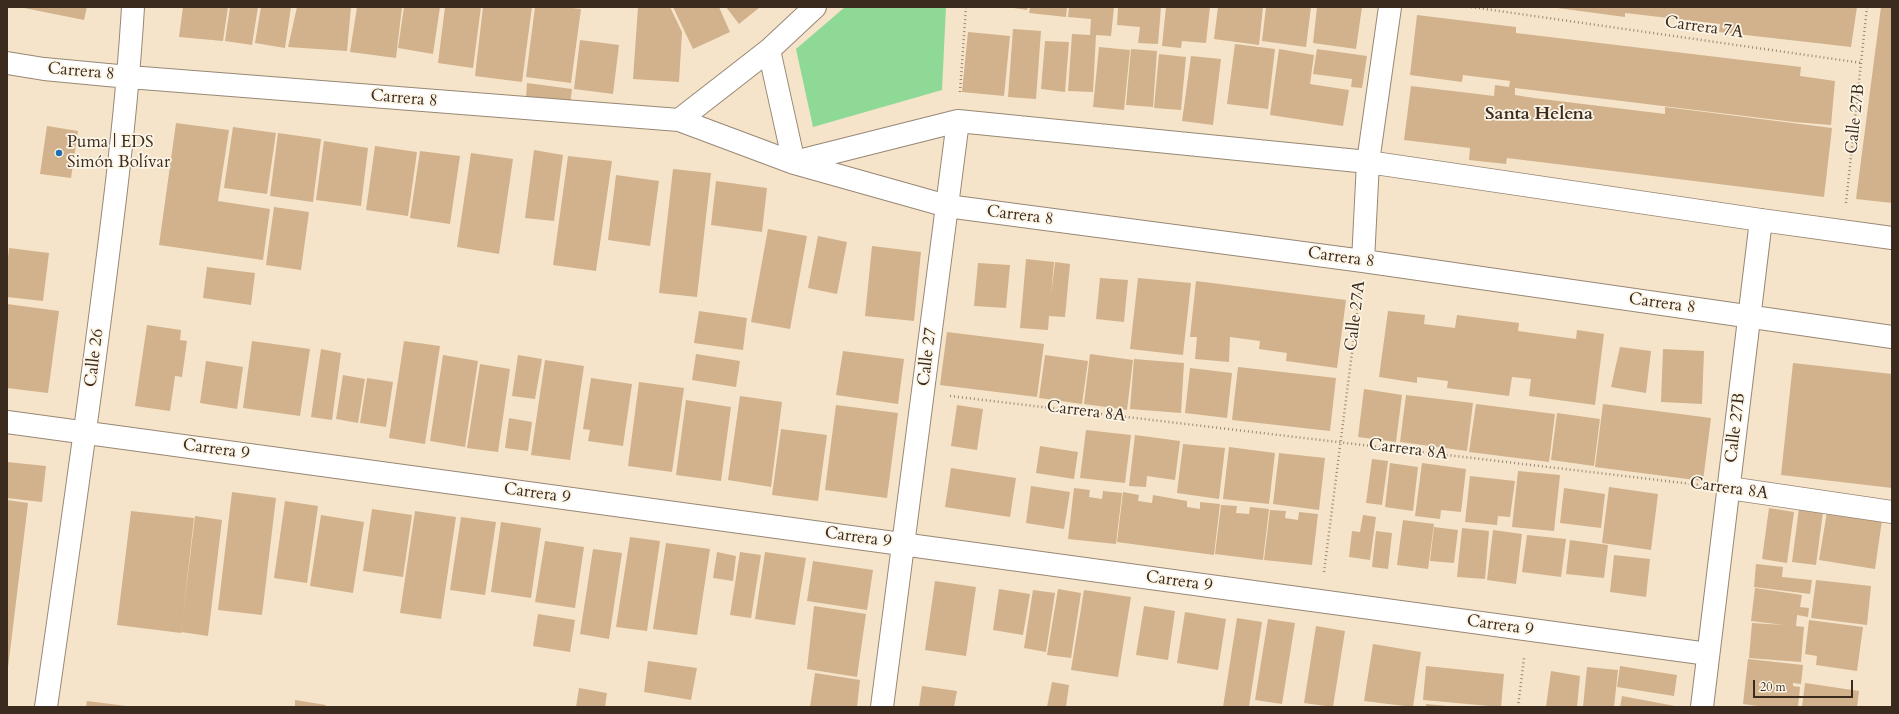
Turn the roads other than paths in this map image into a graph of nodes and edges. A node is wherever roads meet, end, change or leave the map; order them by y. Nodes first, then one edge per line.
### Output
1 (133, 7) edge
2 (815, 7) edge
3 (1390, 7) edge
4 (769, 50) junction
5 (7, 63) edge
6 (129, 77) junction
7 (678, 120) junction
8 (958, 121) junction
9 (1368, 162) junction
10 (794, 163) junction
11 (947, 206) junction
12 (1761, 220) junction
13 (1892, 238) edge
14 (1363, 261) junction
15 (1750, 316) junction
16 (1892, 337) edge
17 (7, 422) edge
18 (85, 432) junction
19 (1728, 488) junction
20 (1892, 512) edge
21 (903, 544) junction
22 (1708, 654) junction
23 (46, 707) edge
24 (882, 707) edge
25 (1702, 707) edge

1 - 6 street, Calle 26
2 - 4 street
3 - 9 street, Calle 27A
4 - 7 street
4 - 10 street
5 - 6 street, Carrera 8
6 - 7 street, Carrera 8
6 - 18 street, Calle 26
7 - 10 street, Carrera 8
8 - 9 street
8 - 10 street
8 - 11 street, Calle 27
9 - 12 street
9 - 14 street, Calle 27A
10 - 11 street, Carrera 8
11 - 14 street, Carrera 8
11 - 21 street, Calle 27
12 - 13 street
12 - 15 street, Calle 27B
14 - 15 street, Carrera 8
15 - 16 street, Carrera 8
15 - 19 street, Calle 27B
17 - 18 street, Carrera 9
18 - 21 street, Carrera 9
18 - 23 street, Calle 26
19 - 20 street, Carrera 8A
19 - 22 street, Calle 27B
21 - 22 street, Carrera 9
21 - 24 street, Calle 27
22 - 25 street, Calle 27B

